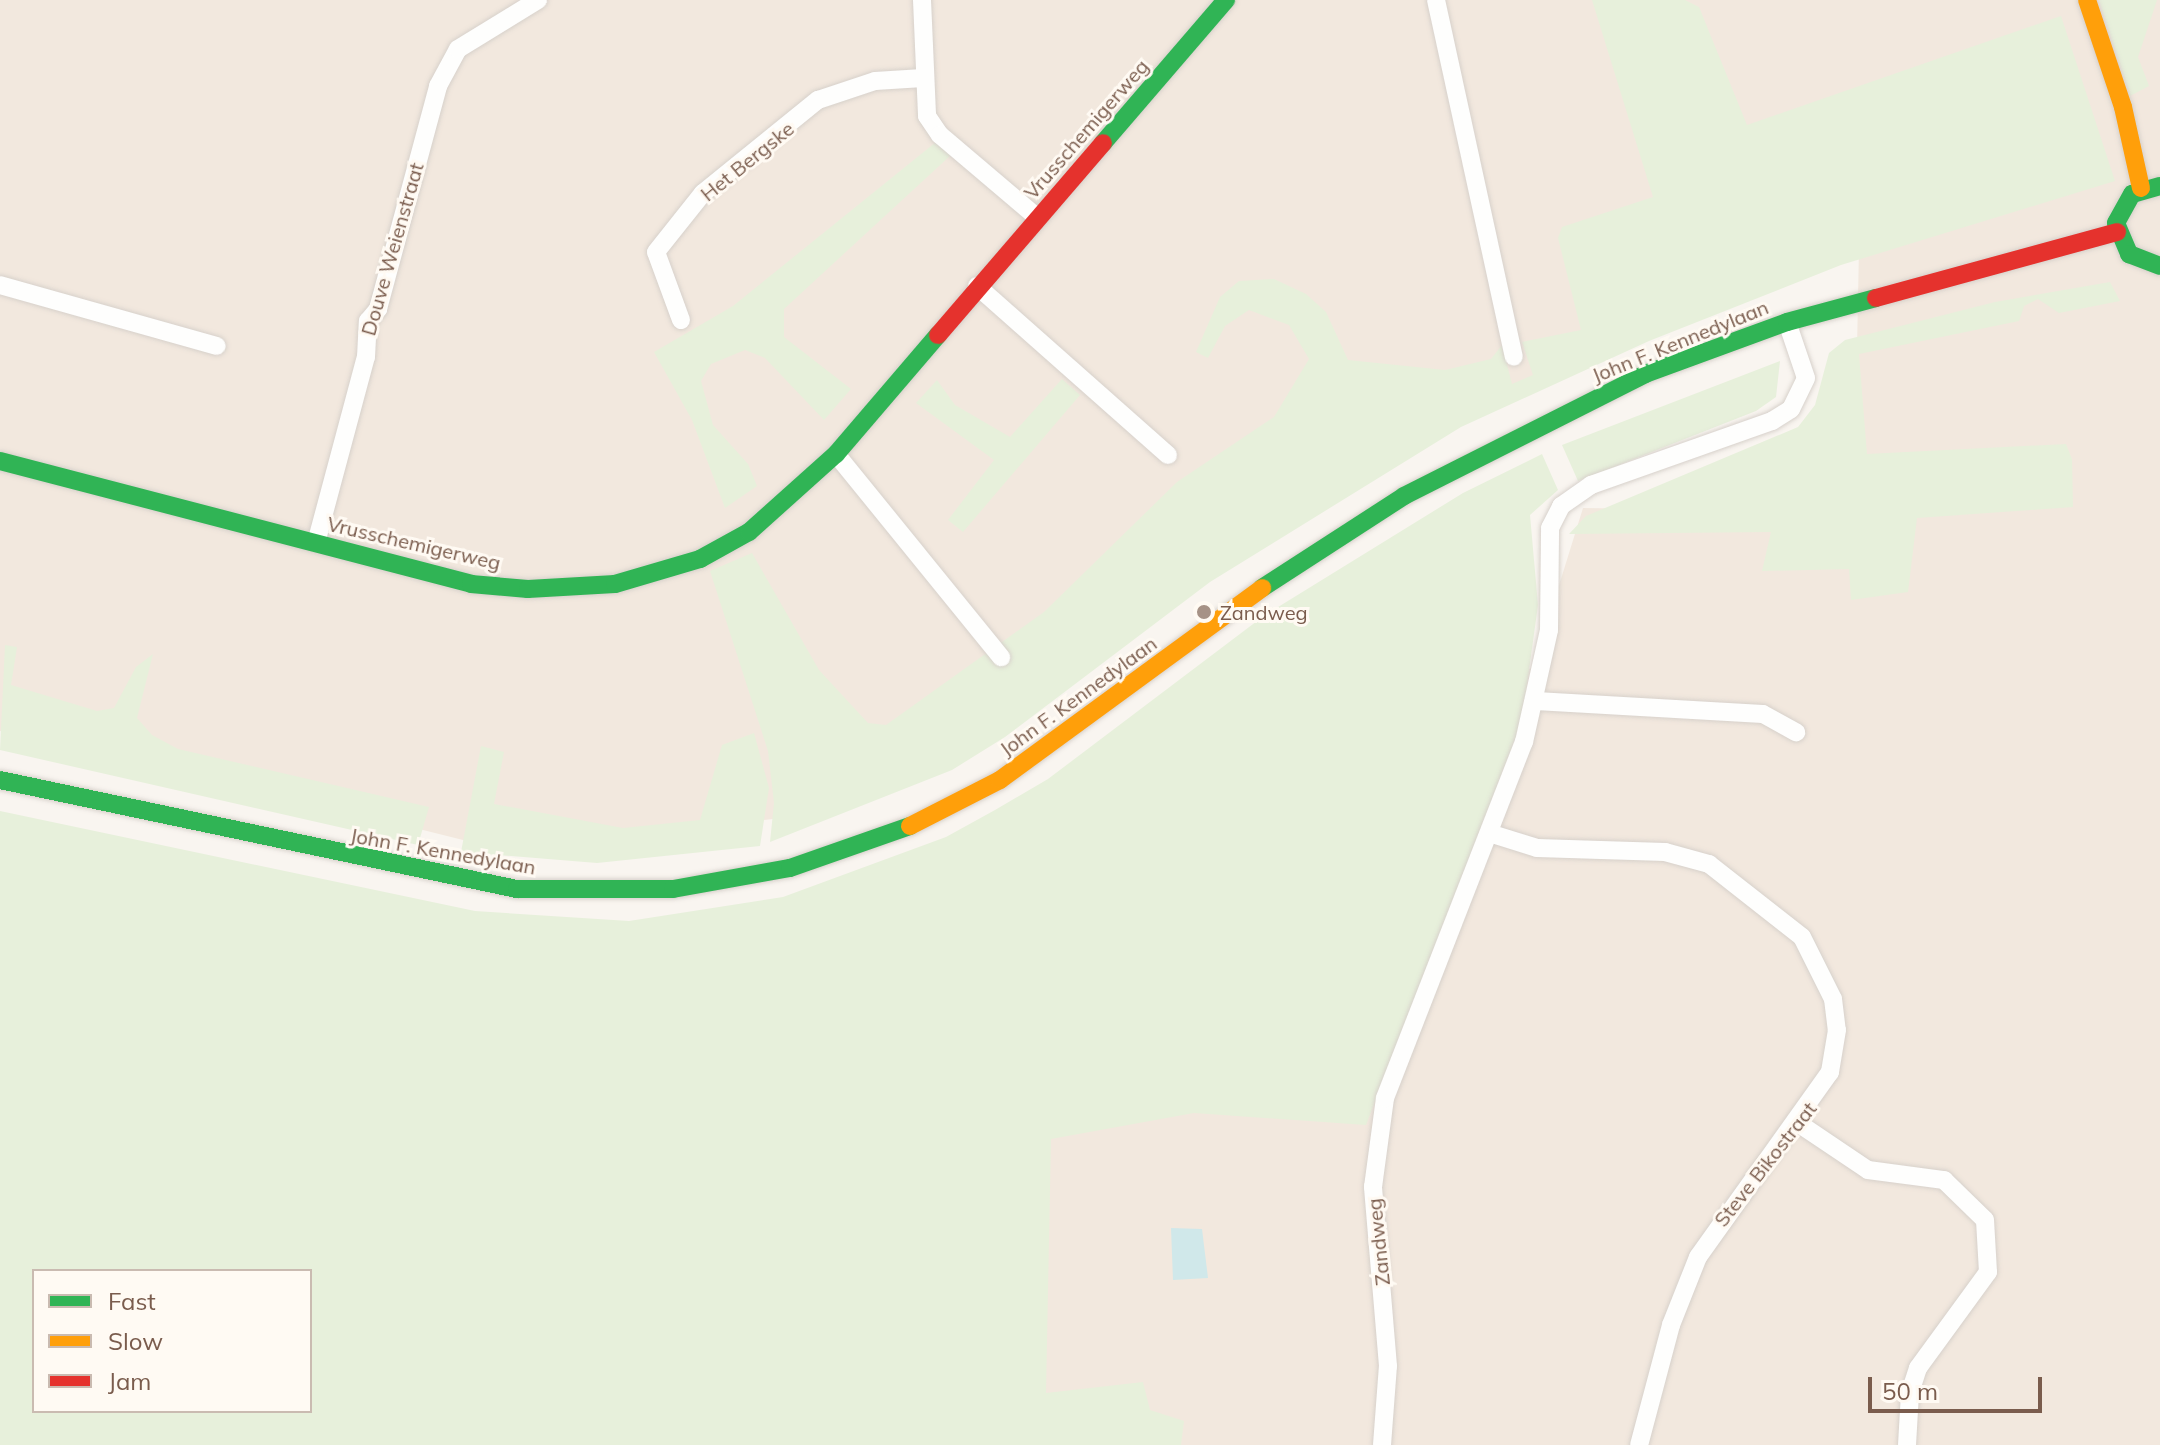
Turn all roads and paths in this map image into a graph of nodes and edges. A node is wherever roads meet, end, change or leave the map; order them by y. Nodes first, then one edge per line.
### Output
1 (538, 0) edge
2 (922, 0) edge
3 (1226, 0) edge
4 (1436, 0) edge
5 (2087, 0) edge
6 (923, 78) junction
7 (2151, 187) edge
8 (1038, 218) junction
9 (2117, 232) junction
10 (2160, 266) edge
11 (0, 285) edge
12 (977, 286) junction
13 (681, 320) dead end
14 (1787, 322) junction
15 (217, 346) dead end
16 (1514, 357) dead end
17 (836, 454) junction
18 (1168, 455) dead end
19 (0, 461) edge
20 (316, 543) junction
21 (1001, 657) dead end
22 (1536, 701) junction
23 (1796, 732) dead end
24 (0, 780) edge
25 (1489, 833) junction
26 (1798, 1123) junction
27 (1382, 1445) edge
28 (1639, 1445) edge
29 (1907, 1445) edge

1 - 20 street, Douve Weienstraat
2 - 6 street
3 - 8 street, Vrusschemigerweg
4 - 16 street
5 - 7 street
6 - 8 street
6 - 13 street, Het Bergske
7 - 9 street
8 - 12 street, Vrusschemigerweg
9 - 10 street
9 - 14 street, John F. Kennedylaan
11 - 15 street
12 - 17 street, Vrusschemigerweg
12 - 18 street
14 - 22 street, Zandweg
14 - 24 street, John F. Kennedylaan
17 - 20 street, Vrusschemigerweg
17 - 21 street
19 - 20 street, Vrusschemigerweg
22 - 23 street
22 - 25 street, Zandweg
25 - 26 street, Steve Bikostraat
25 - 27 street, Zandweg
26 - 28 street, Steve Bikostraat
26 - 29 street

